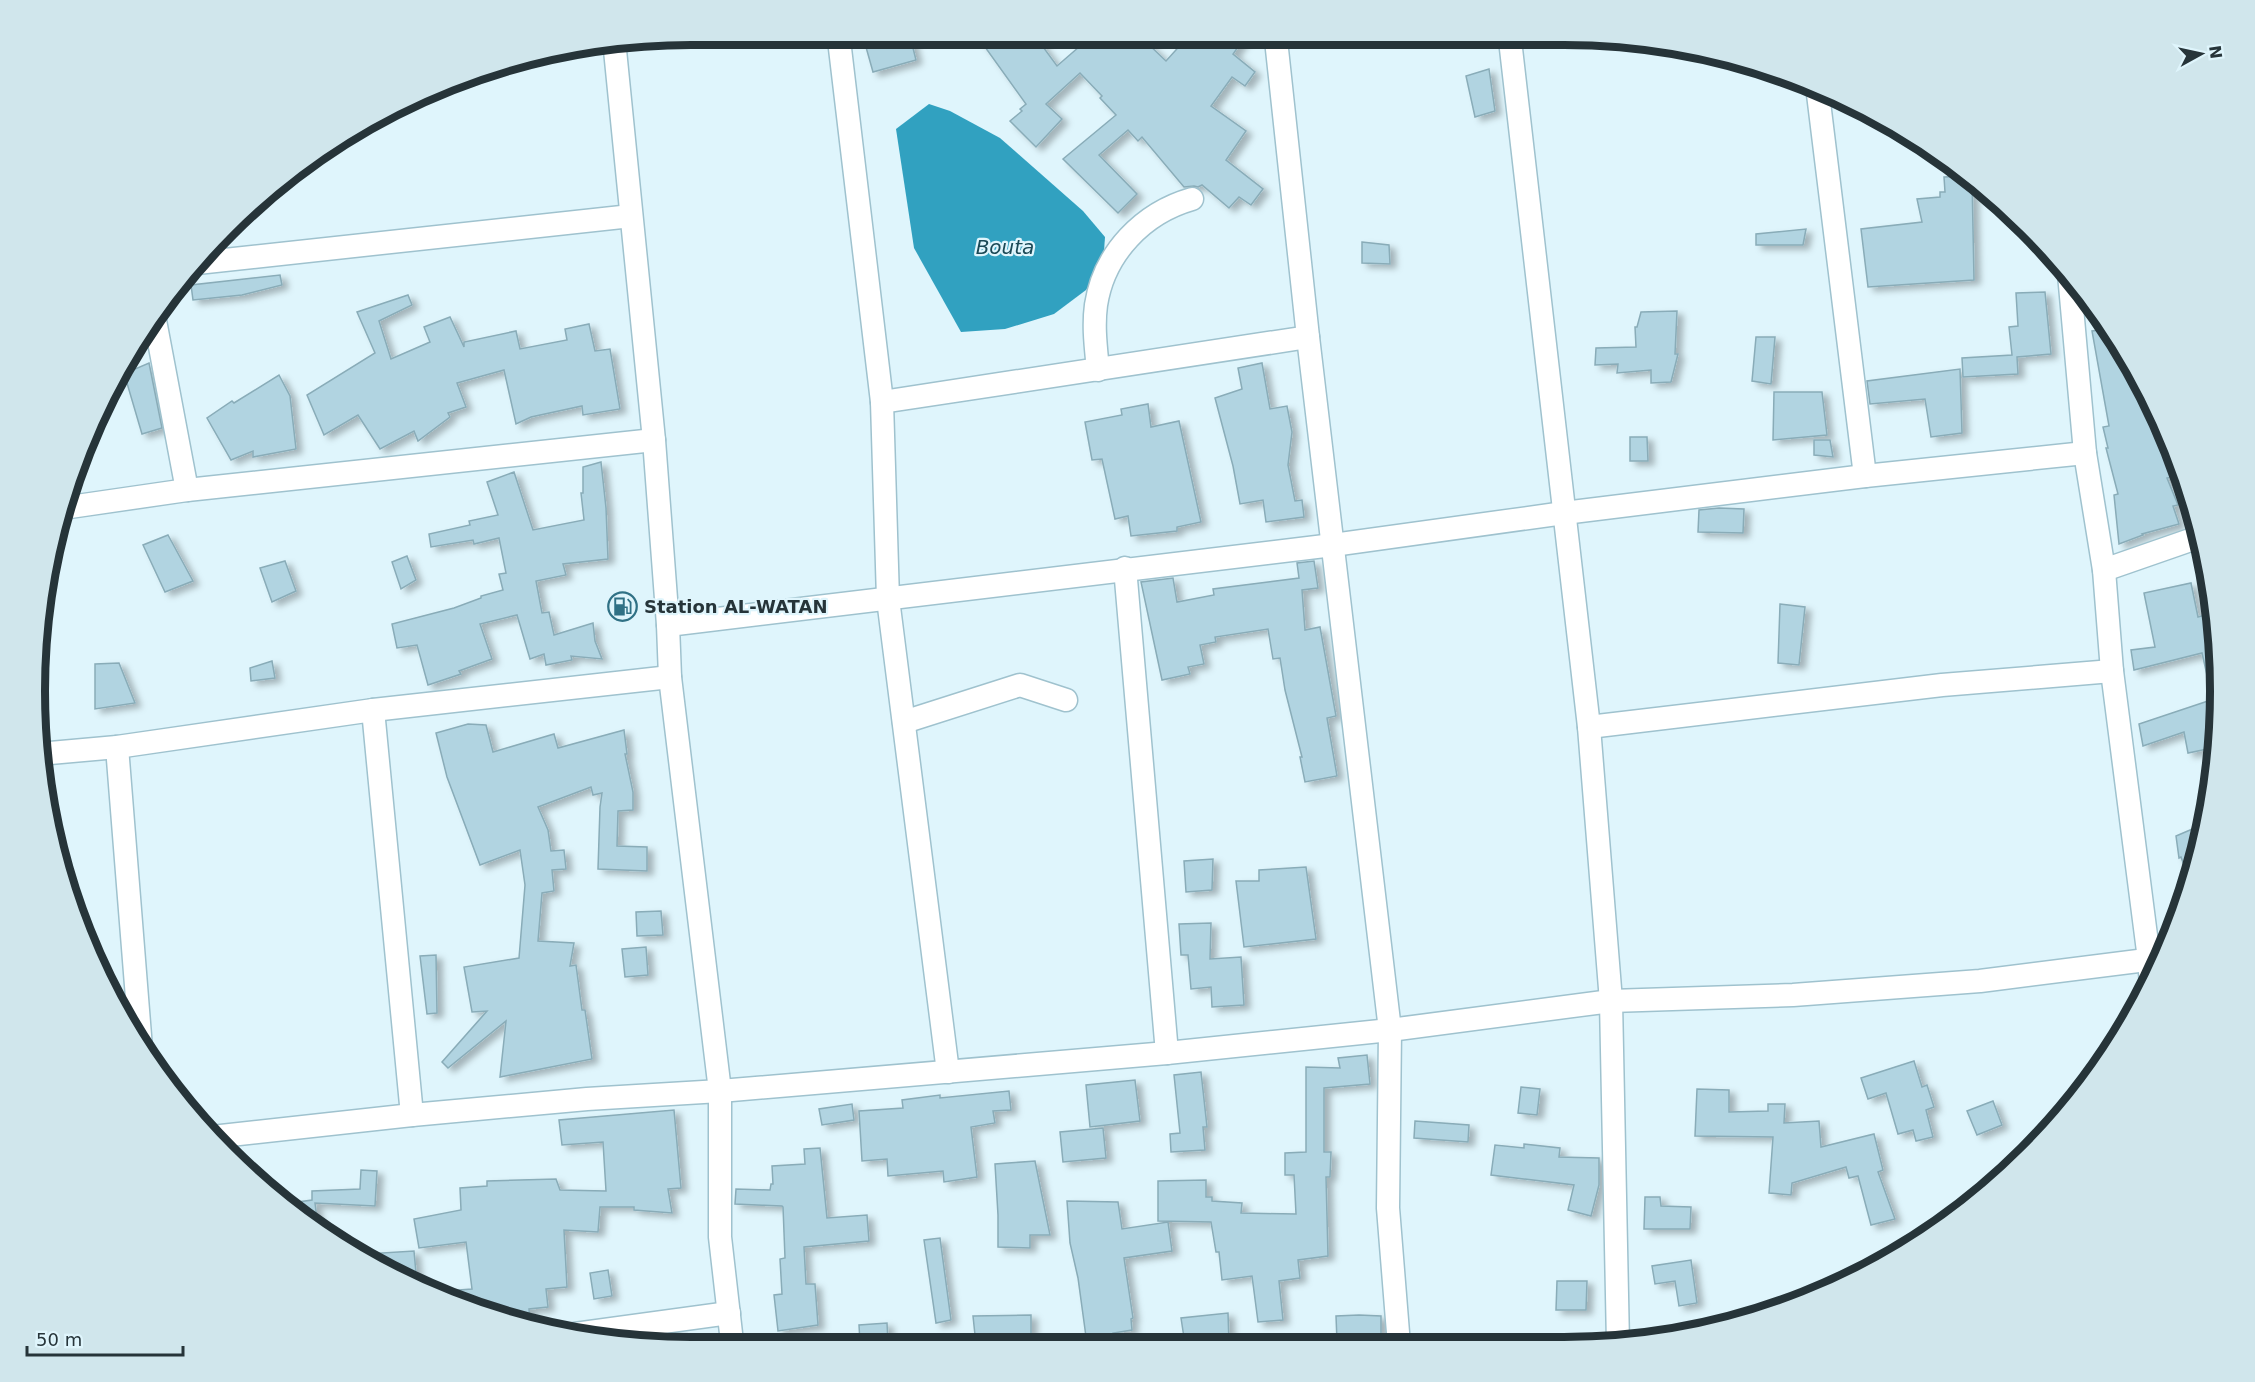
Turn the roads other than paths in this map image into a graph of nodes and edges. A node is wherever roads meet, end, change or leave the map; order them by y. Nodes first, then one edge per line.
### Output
1 (840, 45) edge
2 (1277, 45) edge
3 (1511, 45) edge
4 (615, 50) edge
5 (1818, 97) edge
6 (1192, 199) dead end
7 (631, 216) junction
8 (208, 262) edge
9 (2070, 290) edge
10 (157, 328) edge
11 (1308, 337) junction
12 (1098, 369) junction
13 (882, 402) junction
14 (654, 441) junction
15 (2085, 453) junction
16 (1865, 476) junction
17 (187, 490) junction
18 (72, 507) edge
19 (1564, 513) junction
20 (2192, 540) edge
21 (1333, 545) junction
22 (1125, 568) junction
23 (2104, 570) junction
24 (888, 599) junction
25 (668, 625) junction
26 (2112, 671) junction
27 (670, 677) junction
28 (1066, 700) dead end
29 (373, 710) junction
30 (904, 722) junction
31 (1589, 727) junction
32 (117, 747) junction
33 (48, 753) edge
34 (2154, 953) edge
35 (2151, 959) edge
36 (1611, 1001) junction
37 (139, 1026) edge
38 (1390, 1030) junction
39 (1167, 1053) junction
40 (948, 1072) junction
41 (720, 1091) junction
42 (412, 1115) junction
43 (223, 1136) edge
44 (729, 1313) junction
45 (602, 1330) edge
46 (1618, 1335) edge
47 (731, 1337) edge
48 (1398, 1337) edge

1 - 13 street
2 - 11 street
3 - 19 street
4 - 7 street
5 - 16 street
6 - 12 street
7 - 8 street
7 - 14 street
9 - 15 street
10 - 17 street
11 - 12 street
11 - 21 street
12 - 13 street
13 - 24 street
14 - 17 street
14 - 25 street
15 - 16 street
15 - 23 street
16 - 19 street
17 - 18 street
19 - 21 street
19 - 31 street
20 - 23 street
21 - 22 street
21 - 38 street
22 - 24 street
22 - 39 street
23 - 26 street
24 - 25 street
24 - 30 street
25 - 27 street
26 - 31 street
26 - 34 street
27 - 29 street
27 - 41 street
28 - 30 street
29 - 32 street
29 - 42 street
30 - 40 street
31 - 36 street
32 - 33 street
32 - 37 street
35 - 36 street
36 - 38 street
36 - 46 street
38 - 39 street
38 - 48 street
39 - 40 street
40 - 41 street
41 - 42 street
41 - 44 street
42 - 43 street
44 - 45 street
44 - 47 street

